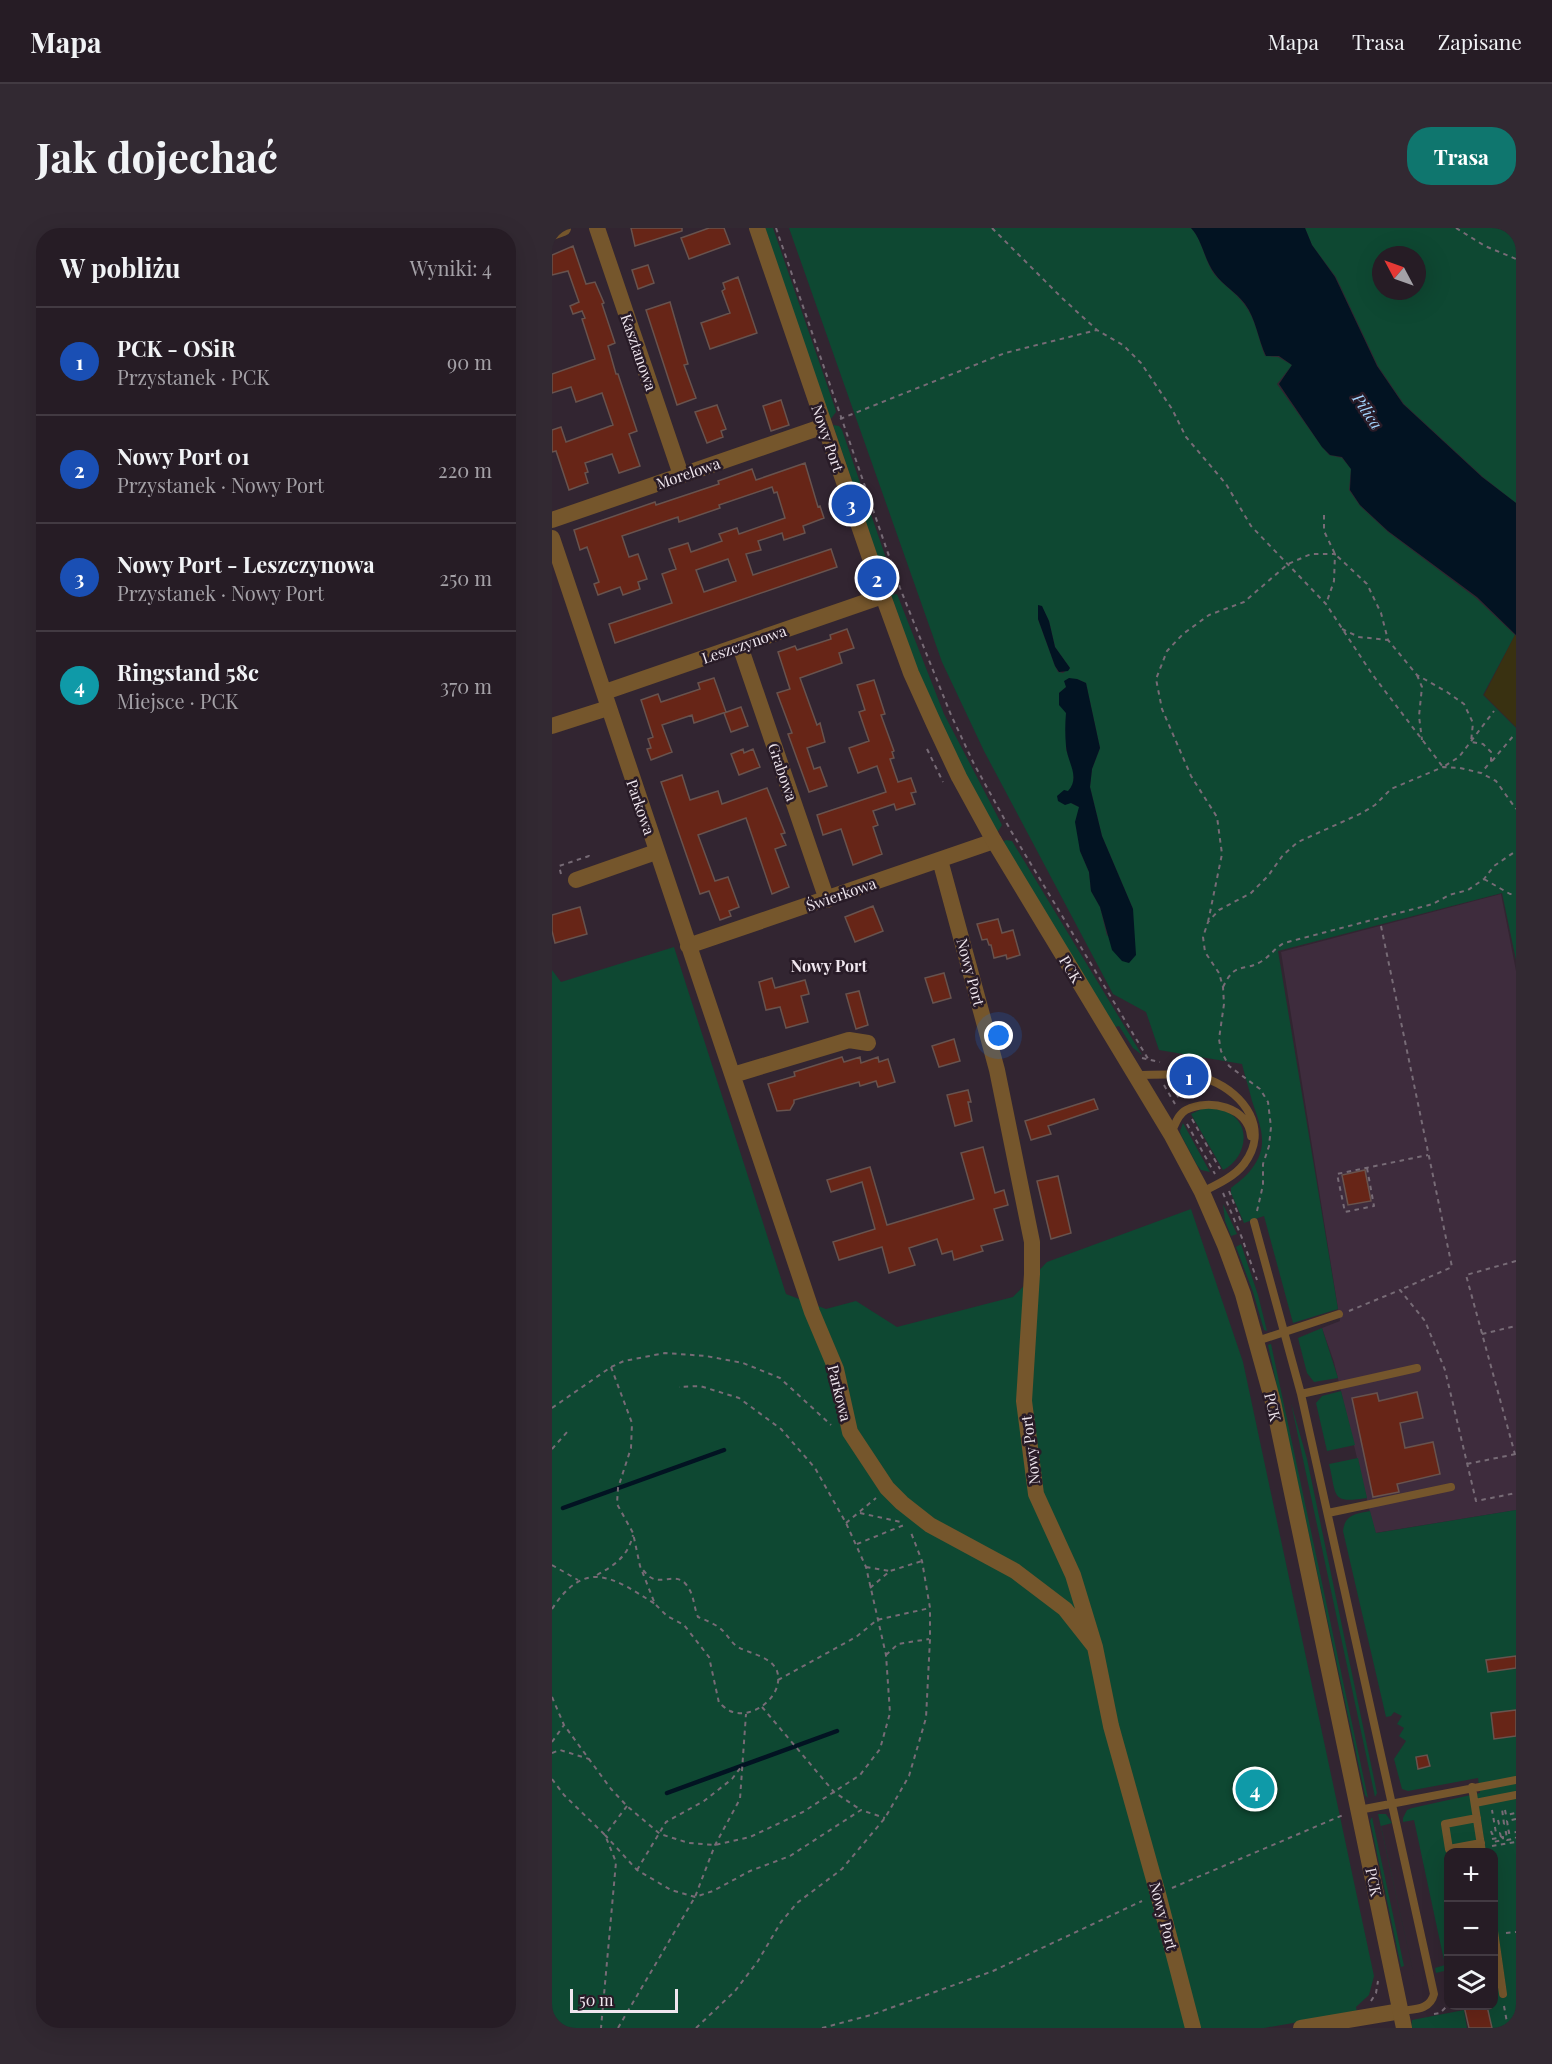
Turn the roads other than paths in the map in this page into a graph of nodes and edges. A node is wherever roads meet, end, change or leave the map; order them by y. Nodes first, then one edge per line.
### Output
1 (563, 228) edge
2 (597, 228) edge
3 (757, 228) edge
4 (552, 232) edge
5 (824, 426) junction
6 (681, 475) junction
7 (552, 519) edge
8 (552, 538) edge
9 (556, 562) edge
10 (883, 596) junction
11 (740, 646) junction
12 (606, 700) junction
13 (552, 726) edge
14 (994, 841) junction
15 (656, 852) junction
16 (940, 860) junction
17 (569, 878) road end
18 (827, 900) junction
19 (688, 946) junction
20 (868, 1043) dead end
21 (733, 1075) junction
22 (1135, 1075) junction
23 (1171, 1134) junction
24 (1253, 1149) junction
25 (1202, 1192) junction
26 (1254, 1222) road end
27 (1339, 1314) road end
28 (1285, 1332) junction
29 (1257, 1341) junction
30 (1417, 1368) dead end
31 (1301, 1394) junction
32 (1451, 1487) dead end
33 (1328, 1513) junction
34 (1095, 1647) junction
35 (1516, 1780) edge
36 (1472, 1787) junction
37 (1516, 1796) edge
38 (1393, 1803) junction
39 (1475, 1803) junction
40 (1351, 1813) junction
41 (1477, 1818) junction
42 (1449, 1848) edge
43 (1484, 1848) edge
44 (1498, 1956) edge
45 (1503, 1994) road end
46 (1403, 2020) edge
47 (1193, 2028) edge
48 (1301, 2028) edge

1 - 4 street
2 - 6 street, Kasztanowa
3 - 5 street, Nowy Port
5 - 6 street, Morelowa
5 - 10 street, Nowy Port
6 - 7 street, Morelowa
8 - 9 street, Parkowa
9 - 12 street, Parkowa
10 - 11 street, Leszczynowa
10 - 14 street, Nowy Port
11 - 12 street, Leszczynowa
11 - 18 street, Grabowa
12 - 13 street, Leszczynowa
12 - 15 street, Parkowa
14 - 16 street, Świerkowa
14 - 22 street, PCK
15 - 17 street
15 - 19 street, Parkowa
16 - 18 street, Świerkowa
16 - 34 street, Nowy Port
18 - 19 street, Świerkowa
19 - 21 street, Parkowa
20 - 21 street
21 - 34 street, Parkowa
22 - 23 street, PCK
22 - 24 lane
23 - 24 lane
23 - 25 street, PCK
24 - 25 lane
25 - 29 street, PCK
26 - 28 lane
27 - 28 lane
28 - 29 lane
28 - 31 lane
29 - 40 street, PCK
30 - 31 lane
31 - 33 lane
32 - 33 lane
33 - 38 lane
34 - 47 street, Nowy Port
35 - 36 lane
36 - 38 lane
36 - 39 lane
37 - 39 lane
38 - 40 lane
38 - 46 lane
39 - 41 lane
40 - 46 street, PCK
41 - 42 lane
41 - 43 lane
44 - 45 lane
46 - 48 street

